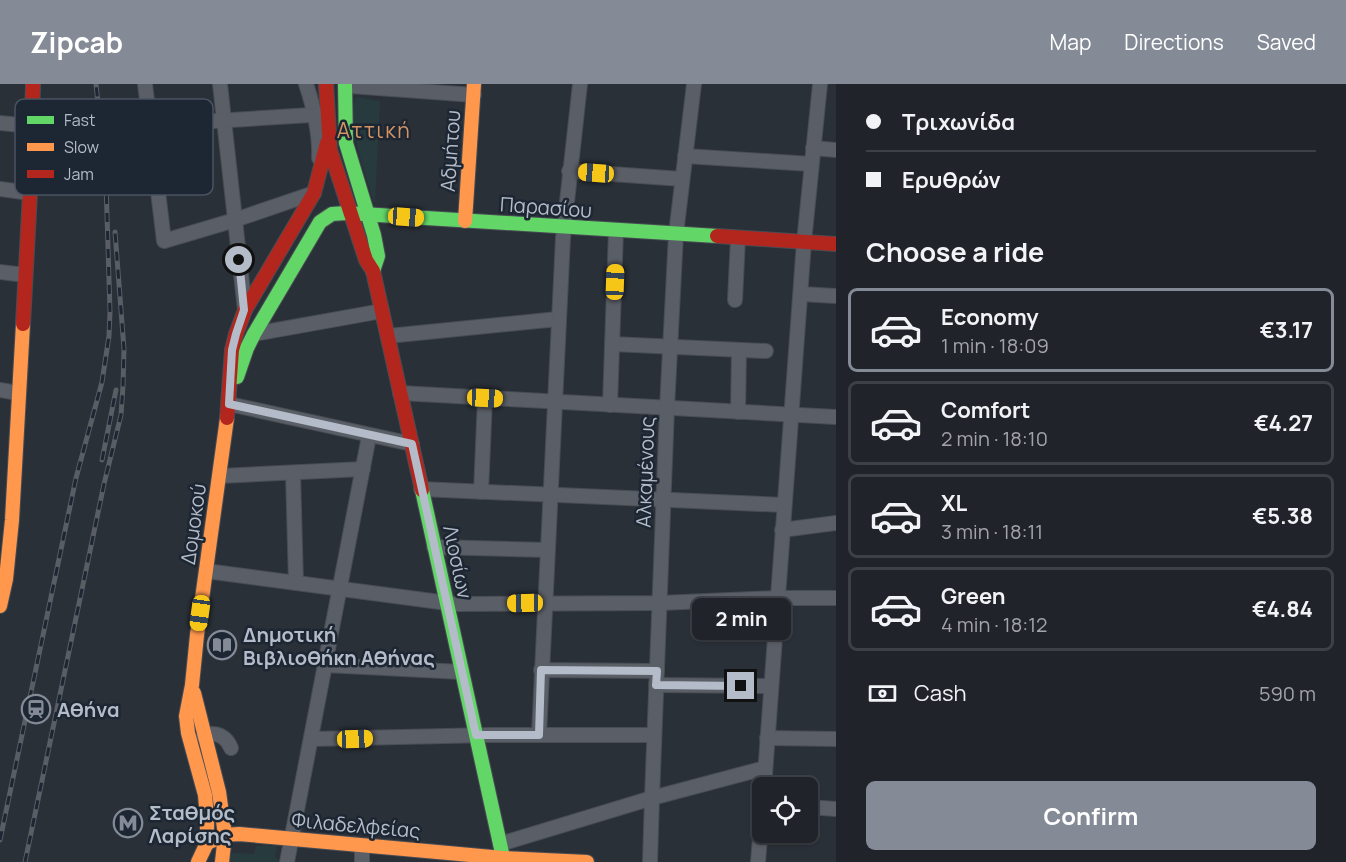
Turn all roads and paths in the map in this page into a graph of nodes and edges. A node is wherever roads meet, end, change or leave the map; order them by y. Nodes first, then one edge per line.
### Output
1 (33, 84) edge
2 (145, 84) edge
3 (220, 84) edge
4 (306, 84) edge
5 (326, 84) edge
6 (580, 84) edge
7 (694, 84) edge
8 (820, 84) edge
9 (347, 85) edge
10 (389, 86) edge
11 (426, 88) edge
12 (474, 89) edge
13 (32, 99) edge
14 (147, 99) edge
15 (321, 114) junction
16 (224, 121) junction
17 (213, 122) edge
18 (0, 123) edge
19 (15, 124) edge
20 (328, 136) junction
21 (813, 148) junction
22 (836, 150) edge
23 (685, 156) junction
24 (811, 164) junction
25 (569, 171) junction
26 (318, 177) junction
27 (682, 179) junction
28 (0, 189) edge
29 (15, 191) edge
30 (314, 193) junction
31 (30, 195) edge
32 (158, 195) edge
33 (351, 214) junction
34 (367, 215) junction
35 (235, 220) junction
36 (465, 221) junction
37 (564, 227) junction
38 (616, 231) junction
39 (676, 234) junction
40 (738, 238) junction
41 (804, 242) junction
42 (836, 244) edge
43 (373, 271) junction
44 (0, 272) edge
45 (25, 275) junction
46 (241, 280) junction
47 (260, 284) junction
48 (801, 294) junction
49 (836, 296) edge
50 (735, 300) dead end
51 (244, 310) junction
52 (382, 311) junction
53 (558, 319) junction
54 (254, 334) junction
55 (388, 336) junction
56 (612, 344) junction
57 (670, 346) junction
58 (739, 350) junction
59 (766, 351) dead end
60 (0, 390) edge
61 (18, 393) junction
62 (400, 393) junction
63 (485, 398) junction
64 (554, 402) junction
65 (229, 404) junction
66 (610, 405) junction
67 (667, 408) junction
68 (738, 412) junction
69 (791, 415) junction
70 (836, 417) edge
71 (369, 436) junction
72 (412, 444) junction
73 (363, 469) junction
74 (293, 473) junction
75 (220, 476) junction
76 (422, 489) junction
77 (481, 492) junction
78 (550, 495) junction
79 (663, 500) junction
80 (784, 505) junction
81 (836, 524) edge
82 (782, 531) junction
83 (434, 547) junction
84 (4, 550) edge
85 (547, 550) junction
86 (206, 570) junction
87 (296, 583) junction
88 (340, 589) junction
89 (777, 598) junction
90 (836, 598) edge
91 (544, 602) junction
92 (447, 603) junction
93 (660, 603) junction
94 (0, 606) edge
95 (325, 666) junction
96 (541, 670) junction
97 (462, 672) junction
98 (656, 678) junction
99 (192, 685) junction
100 (770, 686) junction
101 (476, 735) junction
102 (539, 735) junction
103 (654, 735) junction
104 (204, 736) junction
105 (766, 738) junction
106 (836, 739) edge
107 (311, 740) junction
108 (231, 748) dead end
109 (765, 768) junction
110 (765, 777) edge
111 (652, 798) junction
112 (818, 808) edge
113 (836, 809) edge
114 (225, 835) junction
115 (291, 839) junction
116 (207, 843) junction
117 (760, 843) edge
118 (500, 844) junction
119 (362, 846) junction
120 (503, 860) edge
121 (198, 862) edge
122 (222, 862) edge
123 (287, 862) edge
124 (363, 862) edge
125 (587, 862) edge
126 (650, 862) edge
127 (758, 862) edge

1 - 13 main road
2 - 14 street
3 - 16 street
4 - 15 street
5 - 15 main road, Λιοσίων
6 - 25 street
7 - 23 street, Αλκαμένους
8 - 21 street
9 - 10 street
9 - 34 main road, Λιοσίων
10 - 11 street
11 - 12 street
12 - 36 main road, Αδμήτου
15 - 16 street
15 - 20 main road, Λιοσίων
15 - 26 street
16 - 17 street
16 - 35 street
18 - 19 street
20 - 26 main road, Δομοκού
20 - 33 main road, Λιοσίων
21 - 22 street
21 - 24 street
23 - 24 street
23 - 27 street, Αλκαμένους
24 - 41 street
25 - 27 street
25 - 37 street
26 - 30 main road, Δομοκού
27 - 39 street, Αλκαμένους
28 - 29 street
30 - 35 street
30 - 47 main road, Δομοκού
31 - 45 main road
32 - 35 street
33 - 34 main road, Παρασίου
33 - 43 main road, Λιοσίων
33 - 54 main road, Δομοκού
34 - 36 main road, Παρασίου
34 - 43 main road, Λιοσίων
35 - 46 street
36 - 37 main road, Παρασίου
37 - 38 main road, Παρασίου
37 - 53 street
38 - 39 main road, Παρασίου
38 - 56 street
39 - 40 main road, Παρασίου
39 - 57 street, Αλκαμένους
40 - 41 main road, Παρασίου
40 - 50 street
41 - 42 main road, Παρασίου
41 - 48 street
43 - 52 main road, Λιοσίων
44 - 45 street
45 - 61 main road
46 - 47 street
46 - 51 street
47 - 51 main road, Δομοκού
48 - 49 street
48 - 69 street
51 - 65 main road, Δομοκού
52 - 54 street
52 - 55 main road, Λιοσίων
53 - 55 street
53 - 64 street
54 - 65 main road, Δομοκού
55 - 62 main road, Λιοσίων
56 - 57 street
56 - 66 street
57 - 58 street
57 - 67 street, Αλκαμένους
58 - 59 street
58 - 68 street
60 - 61 street
61 - 84 main road
62 - 63 street
62 - 72 main road, Λιοσίων
63 - 64 street
63 - 77 street
64 - 66 street
64 - 78 street
65 - 71 street
65 - 75 main road, Δομοκού
66 - 67 street
67 - 68 street
67 - 79 street, Αλκαμένους
68 - 69 street
69 - 70 street
69 - 80 street
71 - 72 street
71 - 73 street
72 - 76 main road, Λιοσίων
73 - 74 street
73 - 88 street
74 - 75 street
74 - 87 street
75 - 86 main road, Δομοκού
76 - 77 street
76 - 83 main road, Λιοσίων
77 - 78 street
78 - 79 street
78 - 85 street
79 - 80 street
79 - 93 street, Αλκαμένους
80 - 82 street
81 - 82 street
82 - 89 street
83 - 85 street
83 - 92 main road, Λιοσίων
84 - 94 main road
85 - 91 street
86 - 87 street
86 - 99 main road, Δομοκού
87 - 88 street
88 - 92 street
88 - 95 street
89 - 90 street
89 - 93 street
89 - 100 street
91 - 92 street
91 - 93 street
91 - 96 street
92 - 97 main road, Λιοσίων
93 - 98 street, Αλκαμένους
95 - 97 street
95 - 107 street
96 - 98 street
96 - 102 street
97 - 101 main road, Λιοσίων
98 - 100 street
98 - 103 street, Αλκαμένους
99 - 104 main road
99 - 116 main road
100 - 105 street
101 - 102 street
101 - 107 street
101 - 118 main road, Λιοσίων
102 - 103 street
103 - 111 street, Αλκαμένους
104 - 108 street
104 - 114 main road
105 - 106 street
105 - 109 street
107 - 115 street
109 - 110 street
109 - 111 street
111 - 118 street
111 - 126 street, Αλκαμένους
112 - 113 street
114 - 115 main road, Φιλαδελφείας
114 - 116 main road, Φιλαδελφείας
114 - 122 main road
115 - 119 main road, Φιλαδελφείας
115 - 123 street
116 - 121 main road
117 - 127 street
118 - 120 main road, Λιοσίων
119 - 120 main road, Φιλαδελφείας
119 - 124 street
120 - 125 main road, Φιλαδελφείας

